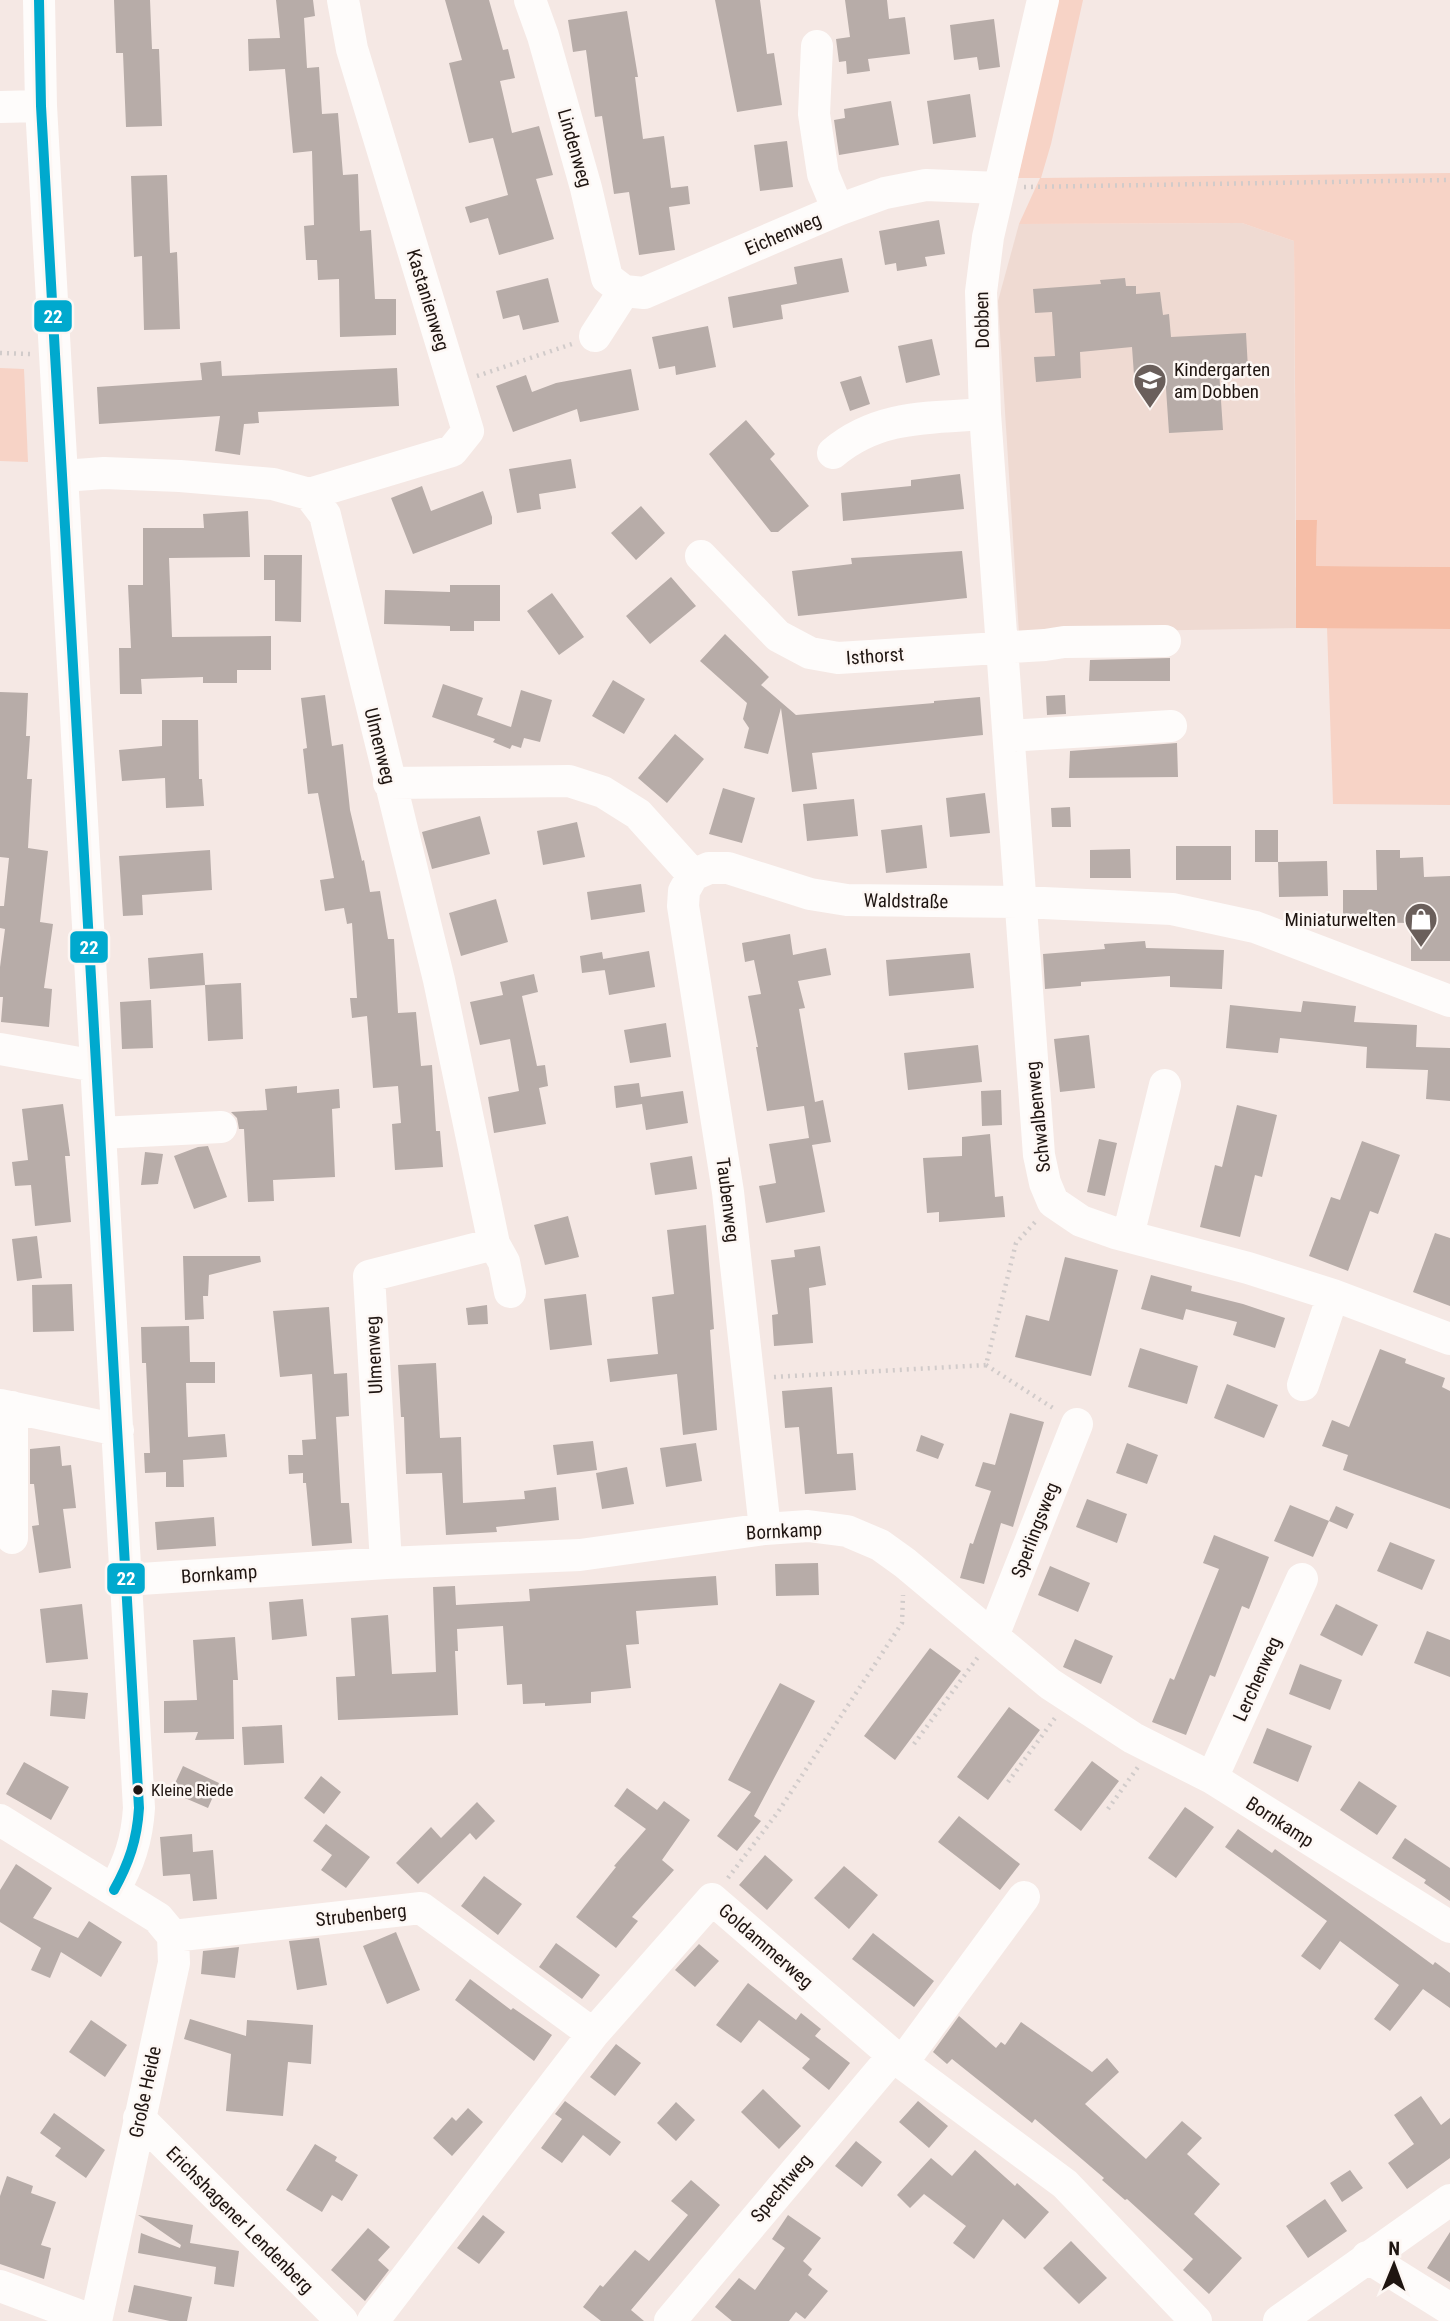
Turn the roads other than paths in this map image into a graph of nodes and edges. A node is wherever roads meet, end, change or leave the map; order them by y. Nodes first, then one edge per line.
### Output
1 (39, 0) edge
2 (343, 0) edge
3 (530, 0) edge
4 (1043, 0) edge
5 (817, 46) dead end
6 (41, 106) junction
7 (0, 107) edge
8 (999, 188) junction
9 (838, 210) junction
10 (624, 291) junction
11 (594, 336) road end
12 (985, 414) junction
13 (834, 453) dead end
14 (63, 477) junction
15 (309, 494) junction
16 (701, 556) dead end
17 (1165, 641) dead end
18 (1003, 647) junction
19 (1171, 726) dead end
20 (1009, 736) junction
21 (389, 783) junction
22 (693, 875) junction
23 (1022, 902) junction
24 (1450, 1001) edge
25 (0, 1049) edge
26 (96, 1066) junction
27 (1165, 1085) dead end
28 (221, 1127) dead end
29 (100, 1133) junction
30 (1128, 1236) junction
31 (494, 1244) junction
32 (510, 1292) dead end
33 (1333, 1295) junction
34 (1450, 1339) edge
35 (1303, 1385) dead end
36 (6, 1406) edge
37 (1077, 1424) road end
38 (118, 1430) junction
39 (765, 1529) junction
40 (12, 1538) dead end
41 (386, 1563) junction
42 (1302, 1579) dead end
43 (125, 1580) junction
44 (993, 1636) junction
45 (1212, 1778) junction
46 (0, 1820) edge
47 (114, 1890) junction
48 (1024, 1896) dead end
49 (1450, 1927) edge
50 (173, 1936) junction
51 (593, 2034) junction
52 (897, 2060) junction
53 (139, 2118) junction
54 (1450, 2200) edge
55 (1367, 2257) junction
56 (0, 2286) edge
57 (1450, 2309) edge
58 (95, 2321) edge
59 (342, 2321) edge
60 (373, 2321) edge
61 (670, 2321) edge
62 (1196, 2321) edge
63 (1279, 2321) edge

1 - 6 street
2 - 15 street, Kastanienweg
3 - 10 street, Lindenweg
4 - 8 street, Dobben
5 - 9 street
6 - 7 street
6 - 14 street
8 - 9 street, Eichenweg
8 - 12 street, Dobben
9 - 10 street, Eichenweg
10 - 11 street
12 - 13 street
12 - 18 street, Dobben
14 - 15 street
14 - 26 street
15 - 21 street, Ulmenweg
16 - 18 street, Isthorst
17 - 18 street
18 - 20 street, Dobben
19 - 20 street
20 - 23 street, Dobben
21 - 22 street
21 - 31 street, Ulmenweg
22 - 23 street, Waldstraße
22 - 39 street, Taubenweg
23 - 24 street, Waldstraße
23 - 30 street, Schwalbenweg
25 - 26 street
26 - 29 street
27 - 30 street
28 - 29 street
29 - 38 street
30 - 33 street
31 - 32 street, Ulmenweg
31 - 41 street, Ulmenweg
33 - 34 street
33 - 35 street
36 - 38 street
36 - 40 street
37 - 44 street, Sperlingsweg
38 - 43 street
39 - 41 street, Bornkamp
39 - 44 street, Bornkamp
41 - 43 street, Bornkamp
42 - 45 street, Lerchenweg
43 - 47 street
44 - 45 street, Bornkamp
45 - 49 street, Bornkamp
46 - 47 street
47 - 50 street
48 - 52 street, Spechtweg
50 - 51 street, Strubenberg
50 - 53 street, Große Heide
51 - 52 street, Goldammerweg
51 - 60 street, Goldammerweg
52 - 61 street, Spechtweg
52 - 62 street, Goldammerweg
53 - 58 street, Große Heide
53 - 59 street, Erichshagener Lendenberg
54 - 55 street
55 - 57 street
55 - 63 street
56 - 58 street

